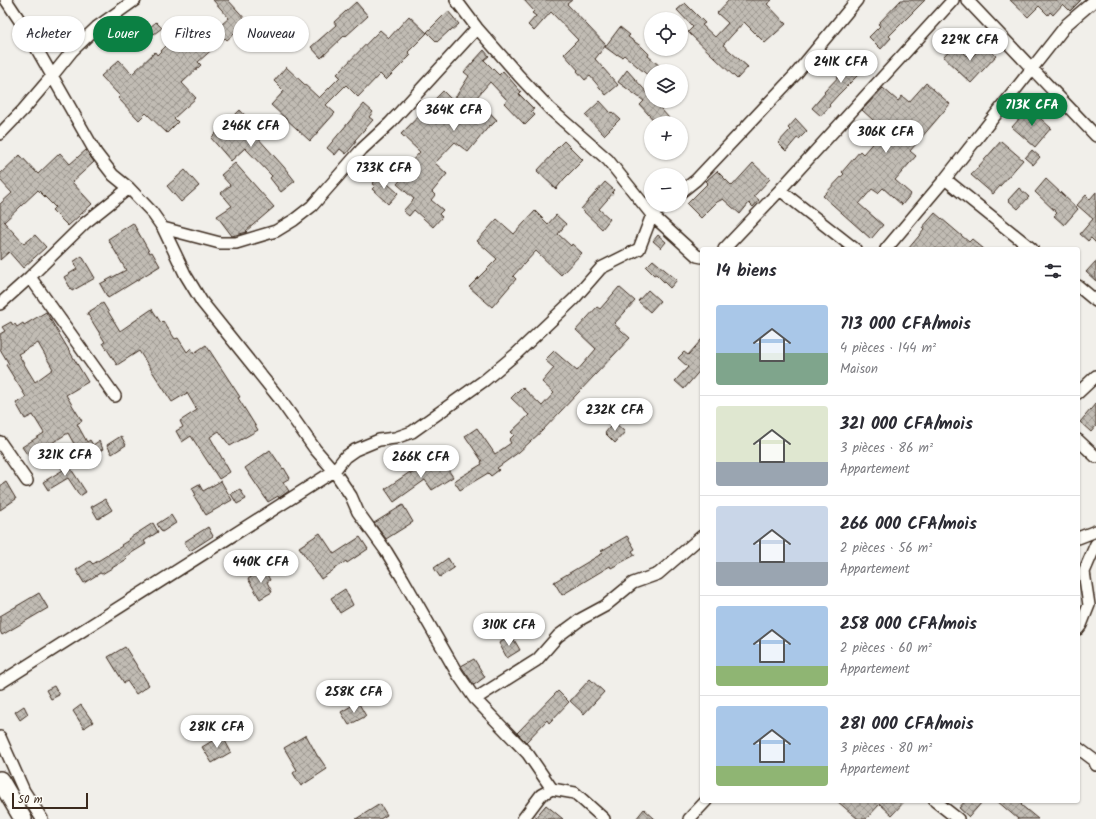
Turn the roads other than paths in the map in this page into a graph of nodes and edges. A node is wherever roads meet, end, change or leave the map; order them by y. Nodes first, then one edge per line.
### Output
1 (6, 0) edge
2 (134, 0) edge
3 (456, 0) edge
4 (857, 0) edge
5 (953, 0) edge
6 (967, 0) edge
7 (1095, 0) edge
8 (477, 28) junction
9 (1032, 69) junction
10 (52, 76) junction
11 (0, 134) edge
12 (1096, 136) edge
13 (945, 179) junction
14 (688, 186) edge
15 (129, 188) junction
16 (780, 190) junction
17 (656, 212) edge
18 (652, 215) junction
19 (162, 228) junction
20 (726, 247) edge
21 (852, 247) edge
22 (888, 247) edge
23 (1030, 247) edge
24 (700, 256) edge
25 (30, 277) junction
26 (1080, 288) edge
27 (1096, 301) edge
28 (0, 304) edge
29 (1096, 376) edge
30 (1080, 391) edge
31 (115, 396) dead end
32 (0, 442) edge
33 (1080, 442) edge
34 (1096, 457) edge
35 (334, 471) junction
36 (27, 481) dead end
37 (1096, 531) edge
38 (1080, 537) edge
39 (700, 538) edge
40 (1096, 544) edge
41 (1080, 626) edge
42 (0, 683) edge
43 (476, 699) junction
44 (0, 737) edge
45 (1080, 750) edge
46 (1096, 765) edge
47 (0, 780) edge
48 (552, 788) junction
49 (704, 803) edge
50 (938, 803) edge
51 (23, 819) edge
52 (42, 819) edge
53 (523, 819) edge
54 (604, 819) edge
55 (689, 819) edge
56 (958, 819) edge

1 - 10 street
2 - 10 street
3 - 8 street
4 - 14 street
5 - 16 street
6 - 9 street
7 - 9 street
8 - 18 street
8 - 19 street
9 - 12 street
9 - 13 street
10 - 11 street
10 - 15 street
13 - 22 street
13 - 23 street
15 - 19 street
15 - 25 street
16 - 20 street
16 - 21 street
17 - 18 street
18 - 24 street
18 - 35 street
19 - 35 street
25 - 28 street
25 - 31 street
26 - 27 street
29 - 30 street
32 - 36 street
33 - 34 street
35 - 42 street
35 - 43 street
37 - 38 street
39 - 43 street
40 - 41 street
43 - 48 street
44 - 52 street
45 - 46 street
47 - 51 main road
48 - 53 street
48 - 54 street
49 - 55 street
50 - 56 street

